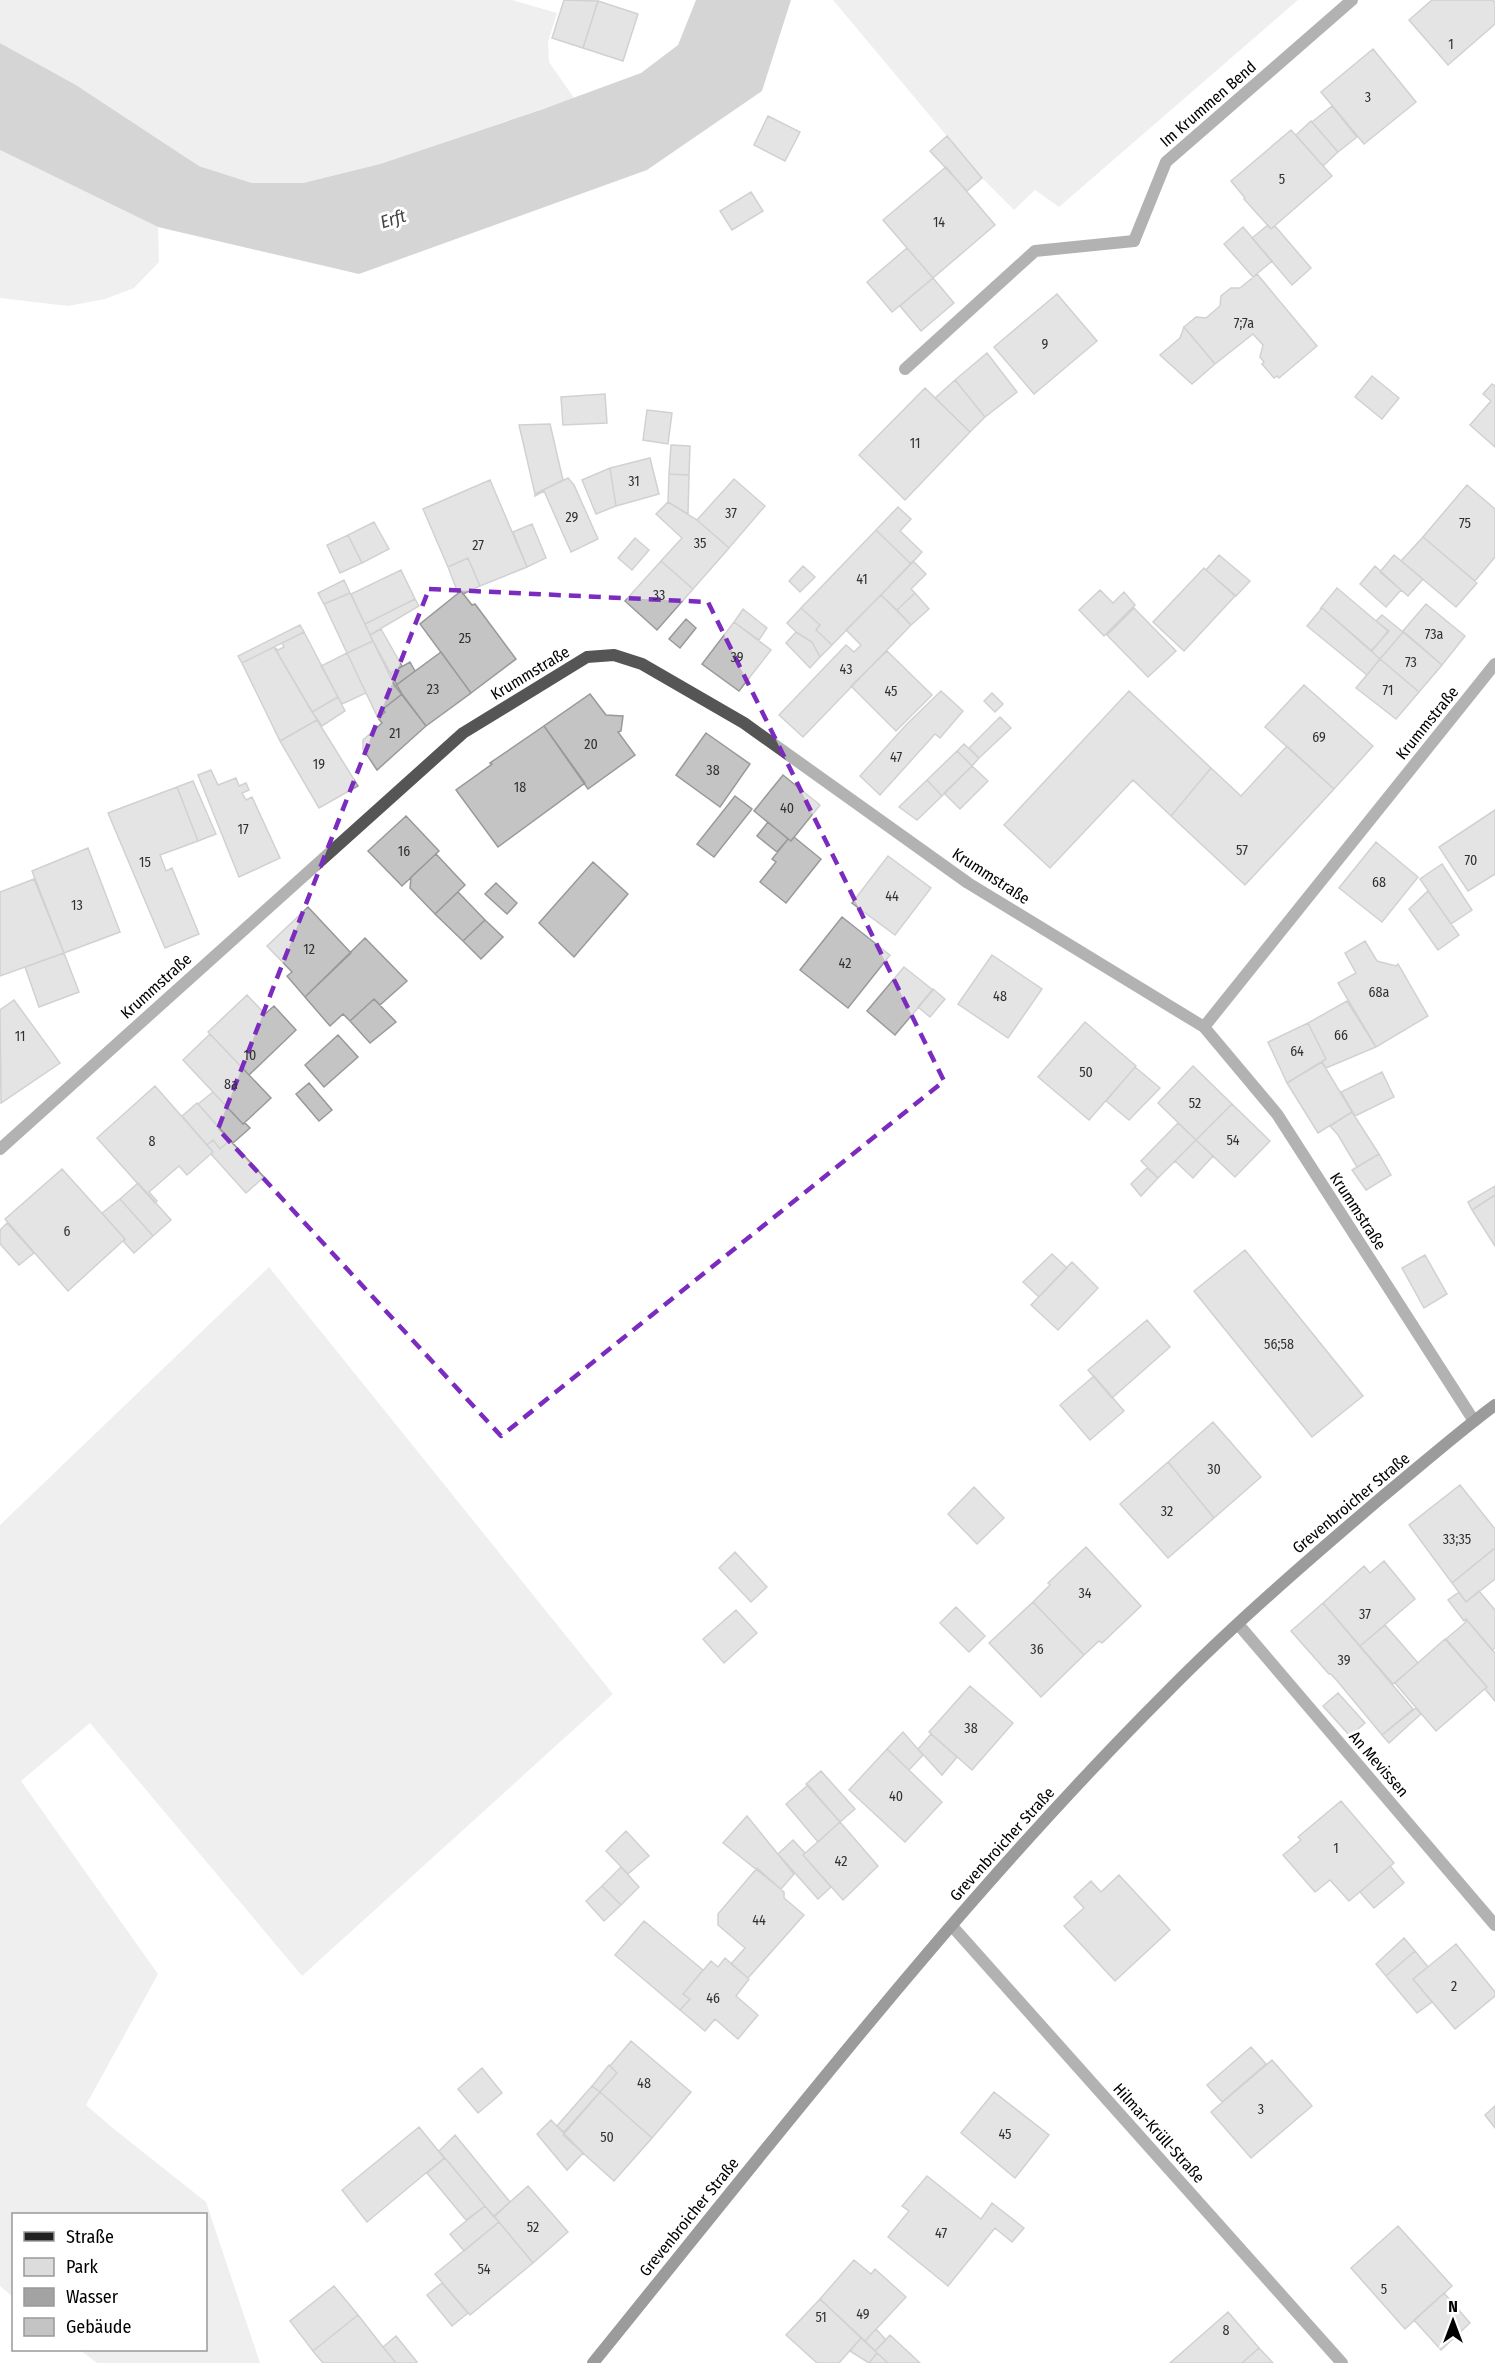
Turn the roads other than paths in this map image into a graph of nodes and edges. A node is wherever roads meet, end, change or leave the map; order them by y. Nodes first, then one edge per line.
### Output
1 (1352, 0) edge
2 (905, 369) dead end
3 (1495, 664) edge
4 (1204, 1027) junction
5 (0, 1149) edge
6 (1495, 1405) edge
7 (1474, 1421) junction
8 (1238, 1624) junction
9 (1495, 1925) edge
10 (952, 1926) junction
11 (593, 2363) edge
12 (1342, 2363) edge

1 - 2 street, Im Krummen Bend
3 - 4 street, Krummstraße
4 - 5 street, Krummstraße
4 - 7 street, Krummstraße
6 - 7 street, Grevenbroicher Straße
7 - 8 street, Grevenbroicher Straße
8 - 9 street, An Mevissen
8 - 10 street, Grevenbroicher Straße
10 - 11 street, Grevenbroicher Straße
10 - 12 street, Hilmar-Krüll-Straße

